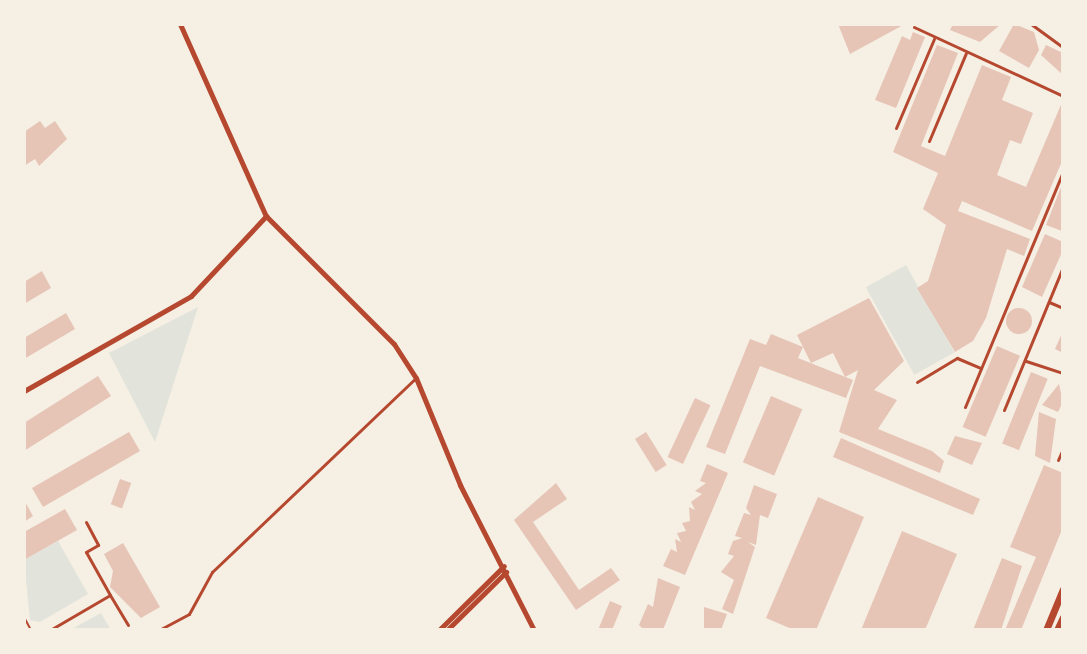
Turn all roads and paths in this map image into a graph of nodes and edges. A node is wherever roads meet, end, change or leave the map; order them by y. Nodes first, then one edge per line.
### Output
1 (180, 24) edge
2 (1031, 24) edge
3 (914, 27) dead end
4 (934, 39) junction
5 (1063, 47) edge
6 (966, 53) junction
7 (1063, 96) edge
8 (896, 128) dead end
9 (929, 141) dead end
10 (1063, 171) edge
11 (266, 216) junction
12 (1063, 267) edge
13 (1049, 302) junction
14 (1063, 308) edge
15 (1024, 361) junction
16 (981, 368) junction
17 (1063, 373) edge
18 (416, 378) junction
19 (917, 382) dead end
20 (24, 391) edge
21 (965, 407) dead end
22 (1004, 410) dead end
23 (1063, 449) edge
24 (1058, 460) dead end
25 (86, 522) dead end
26 (506, 569) junction
27 (1063, 589) edge
28 (110, 595) junction
29 (24, 617) edge
30 (1063, 617) edge
31 (128, 625) dead end
32 (31, 630) edge
33 (50, 630) edge
34 (159, 630) edge
35 (439, 630) edge
36 (447, 630) edge
37 (534, 630) edge
38 (1046, 630) edge
39 (1057, 630) edge

1 - 11 street
2 - 5 lane
3 - 4 lane
4 - 6 lane
4 - 8 lane
6 - 7 lane
6 - 9 lane
10 - 16 lane
11 - 18 street
11 - 20 street
12 - 13 lane
13 - 14 lane
13 - 15 lane
15 - 17 lane
15 - 22 lane
16 - 19 lane
16 - 21 lane
18 - 26 street
18 - 34 lane
23 - 24 lane
25 - 28 lane
26 - 35 street
26 - 36 street
26 - 37 street
27 - 38 main road
28 - 31 lane
28 - 33 lane
29 - 32 path
30 - 39 main road

